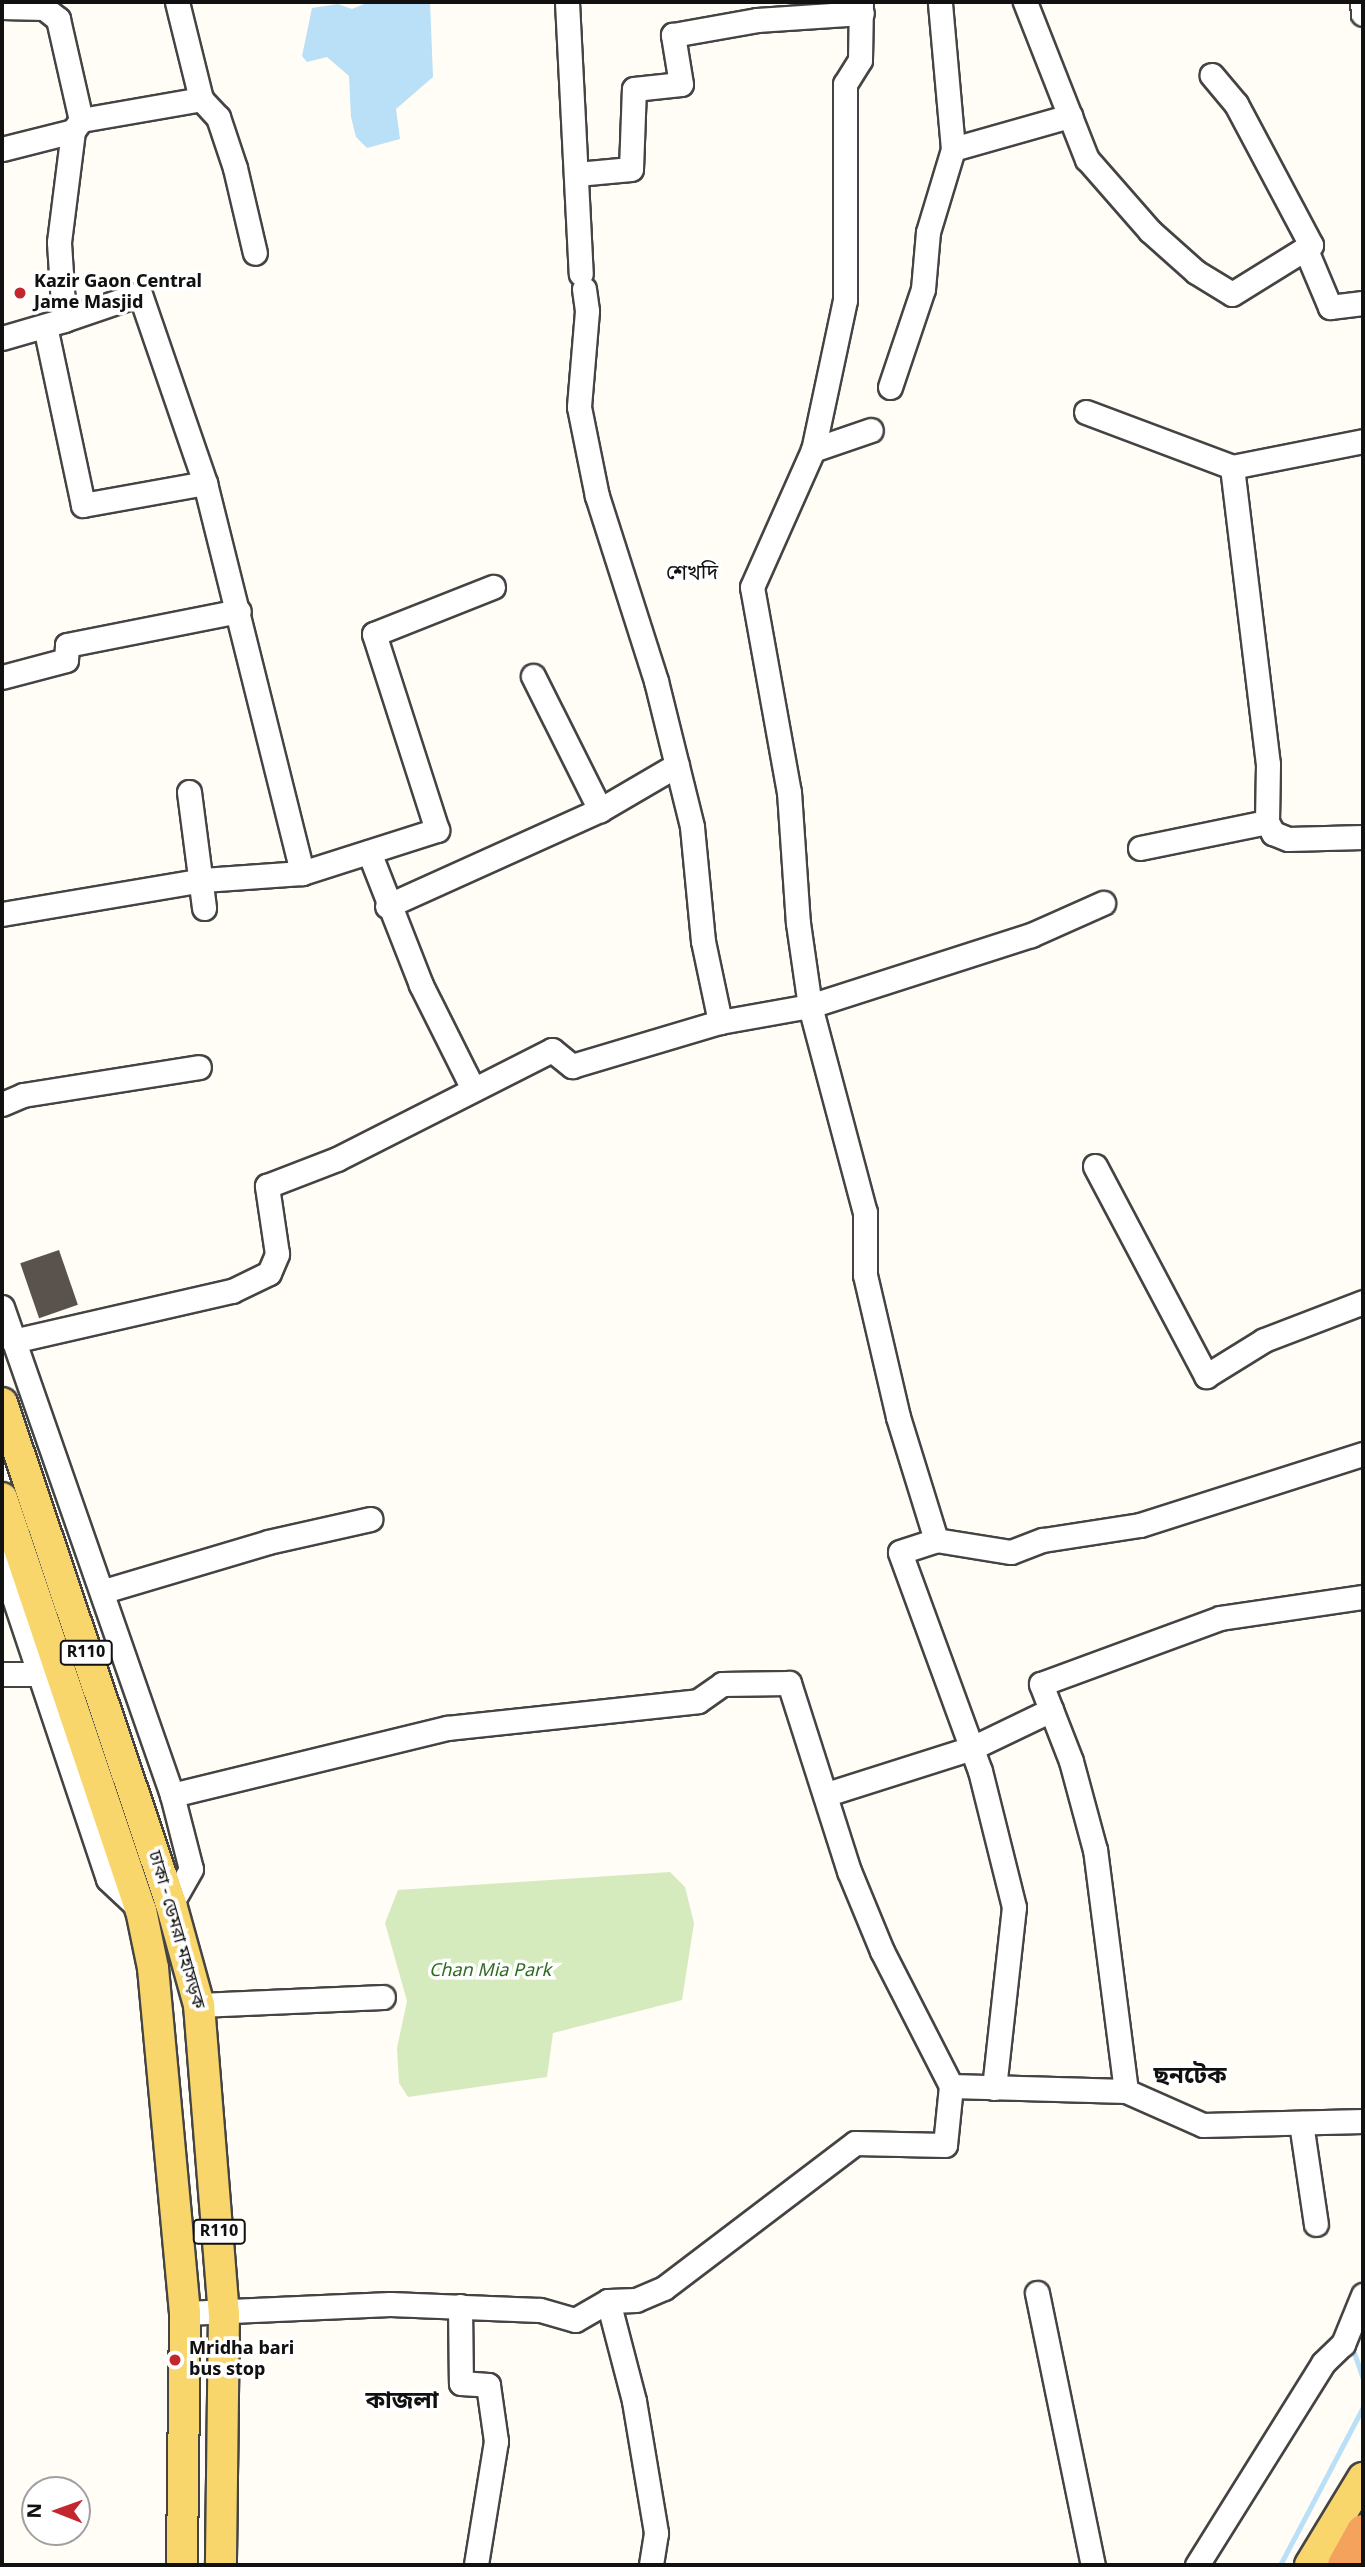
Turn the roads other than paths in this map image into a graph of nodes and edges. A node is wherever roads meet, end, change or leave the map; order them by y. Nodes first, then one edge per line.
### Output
1 (177, 2) edge
2 (567, 2) edge
3 (940, 2) edge
4 (1025, 2) edge
5 (1362, 2) edge
6 (2, 7) edge
7 (862, 8) edge
8 (1363, 15) edge
9 (1212, 75) dead end
10 (201, 99) junction
11 (1070, 116) junction
12 (77, 125) junction
13 (2, 149) edge
14 (953, 149) junction
15 (577, 174) junction
16 (1306, 250) junction
17 (255, 253) dead end
18 (1363, 303) edge
19 (54, 323) junction
20 (2, 338) edge
21 (890, 387) dead end
22 (1086, 412) dead end
23 (871, 430) dead end
24 (1363, 441) edge
25 (813, 450) junction
26 (1232, 467) junction
27 (205, 483) junction
28 (493, 587) dead end
29 (239, 611) junction
30 (533, 676) dead end
31 (2, 677) edge
32 (677, 765) junction
33 (189, 792) dead end
34 (600, 810) junction
35 (1267, 822) junction
36 (1363, 837) edge
37 (1140, 848) dead end
38 (369, 852) junction
39 (302, 873) junction
40 (203, 880) junction
41 (1103, 903) dead end
42 (387, 906) junction
43 (204, 908) dead end
44 (2, 914) edge
45 (810, 1006) junction
46 (720, 1022) junction
47 (199, 1067) dead end
48 (473, 1089) junction
49 (2, 1104) edge
50 (1096, 1166) dead end
51 (1363, 1302) edge
52 (2, 1307) edge
53 (10, 1347) edge
54 (2, 1403) edge
55 (1363, 1454) edge
56 (2, 1499) edge
57 (370, 1519) dead end
58 (936, 1540) junction
59 (2, 1562) edge
60 (104, 1591) junction
61 (1363, 1597) edge
62 (2, 1674) edge
63 (40, 1674) junction
64 (1051, 1710) junction
65 (972, 1748) junction
66 (827, 1794) junction
67 (172, 1795) junction
68 (172, 1904) junction
69 (141, 1910) junction
70 (383, 1997) dead end
71 (199, 2005) junction
72 (951, 2086) junction
73 (994, 2088) junction
74 (1126, 2091) junction
75 (1363, 2121) edge
76 (1301, 2123) junction
77 (1316, 2224) dead end
78 (1037, 2293) dead end
79 (1363, 2295) edge
80 (608, 2301) junction
81 (460, 2306) junction
82 (224, 2324) junction
83 (185, 2326) junction
84 (1363, 2478) edge
85 (1363, 2532) edge
86 (1363, 2542) edge
87 (1363, 2555) edge
88 (182, 2565) edge
89 (221, 2565) edge
90 (476, 2565) edge
91 (651, 2565) edge
92 (1093, 2565) edge
93 (1198, 2565) edge
94 (1310, 2565) edge
95 (1347, 2565) edge
96 (1356, 2565) edge

1 - 10 street
2 - 15 street
3 - 14 street
4 - 11 street
5 - 8 street
6 - 12 street
7 - 15 street
7 - 25 street
9 - 16 street
10 - 12 street
10 - 17 street
11 - 14 street
11 - 16 street
12 - 13 street
12 - 19 street
14 - 21 street
15 - 32 street
16 - 18 street
19 - 20 street
19 - 27 street
19 - 27 street
22 - 26 street
23 - 25 street
24 - 26 street
25 - 45 street
26 - 35 street
27 - 29 street
28 - 38 street
29 - 31 street
29 - 39 street
30 - 34 street
32 - 34 street
32 - 46 street
33 - 40 street
34 - 42 street
35 - 36 street
35 - 37 street
38 - 39 street
38 - 42 street
39 - 40 street
40 - 43 street
40 - 44 street
41 - 45 street
42 - 48 street
45 - 46 street
45 - 58 street
46 - 48 street
47 - 49 street
48 - 53 street
50 - 51 street
52 - 53 street
53 - 60 street
54 - 68 main road, ঢাকা - ডেমরা মহাসড়ক / R110
55 - 58 street
56 - 69 main road, ঢাকা - ডেমরা মহাসড়ক / R110
57 - 60 street
58 - 65 street
59 - 63 street
60 - 67 street
61 - 64 street
62 - 63 street
63 - 69 street
64 - 65 street
64 - 74 street
65 - 66 street
65 - 73 street
66 - 67 street
66 - 72 street
67 - 68 street
68 - 71 main road, ঢাকা - ডেমরা মহাসড়ক / R110
69 - 83 main road, ঢাকা - ডেমরা মহাসড়ক / R110
70 - 71 street
71 - 82 main road, ঢাকা - ডেমরা মহাসড়ক / R110
72 - 73 street
72 - 80 street
73 - 74 street
74 - 76 street
75 - 76 street
76 - 77 street
78 - 92 street
79 - 93 street
80 - 81 street
80 - 91 street
81 - 82 street
81 - 90 street
82 - 83 main road
82 - 89 main road, ঢাকা - ডেমরা মহাসড়ক / R110
83 - 88 main road, ঢাকা - ডেমরা মহাসড়ক / R110
84 - 94 main road
85 - 95 highway
86 - 95 highway
87 - 96 highway

